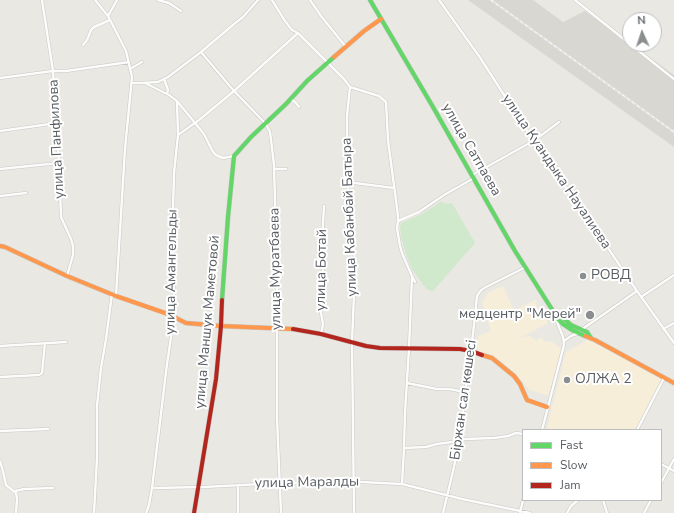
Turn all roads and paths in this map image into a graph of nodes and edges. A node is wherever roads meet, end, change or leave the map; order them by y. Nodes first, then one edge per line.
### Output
1 (42, 0) edge
2 (95, 0) edge
3 (117, 0) edge
4 (158, 0) edge
5 (258, 0) edge
6 (272, 0) edge
7 (310, 0) edge
8 (370, 0) edge
9 (439, 0) edge
10 (575, 0) edge
11 (181, 11) dead end
12 (108, 16) junction
13 (381, 19) junction
14 (110, 20) junction
15 (298, 33) junction
16 (622, 38) edge
17 (83, 45) dead end
18 (346, 47) junction
19 (201, 52) junction
20 (640, 52) edge
21 (129, 62) junction
22 (142, 62) dead end
23 (327, 63) junction
24 (130, 69) junction
25 (53, 72) junction
26 (0, 78) edge
27 (164, 79) junction
28 (674, 79) edge
29 (132, 83) junction
30 (145, 83) junction
31 (350, 87) junction
32 (234, 91) junction
33 (167, 94) junction
34 (291, 98) junction
35 (177, 101) junction
36 (299, 106) dead end
37 (194, 122) junction
38 (559, 122) dead end
39 (57, 123) junction
40 (266, 124) junction
41 (0, 131) edge
42 (178, 135) junction
43 (534, 140) junction
44 (234, 156) junction
45 (59, 163) junction
46 (274, 169) junction
47 (286, 169) dead end
48 (0, 170) edge
49 (473, 177) junction
50 (347, 182) junction
51 (394, 188) junction
52 (26, 193) dead end
53 (0, 196) edge
54 (324, 206) dead end
55 (398, 221) junction
56 (0, 246) edge
57 (526, 266) junction
58 (674, 275) edge
59 (68, 276) junction
60 (412, 276) junction
61 (416, 282) dead end
62 (637, 291) junction
63 (114, 295) junction
64 (641, 297) junction
65 (553, 311) junction
66 (555, 316) junction
67 (174, 317) junction
68 (674, 323) edge
69 (221, 326) junction
70 (277, 329) junction
71 (664, 329) junction
72 (580, 332) junction
73 (321, 334) junction
74 (564, 341) junction
75 (66, 342) dead end
76 (352, 342) junction
77 (45, 343) junction
78 (674, 343) edge
79 (0, 346) edge
80 (409, 348) junction
81 (471, 351) junction
82 (0, 377) edge
83 (665, 378) junction
84 (407, 383) junction
85 (674, 383) edge
86 (465, 392) junction
87 (547, 407) junction
88 (48, 429) dead end
89 (542, 429) edge
90 (638, 429) edge
91 (0, 431) edge
92 (522, 434) edge
93 (459, 442) junction
94 (404, 448) junction
95 (674, 459) edge
96 (0, 461) edge
97 (662, 464) edge
98 (669, 468) junction
99 (674, 471) edge
100 (353, 480) junction
101 (662, 481) edge
102 (5, 483) junction
103 (280, 483) junction
104 (402, 484) junction
105 (238, 485) junction
106 (0, 486) edge
107 (198, 487) junction
108 (53, 488) dead end
109 (152, 488) junction
110 (16, 492) junction
111 (447, 495) junction
112 (523, 501) edge
113 (577, 501) edge
114 (603, 501) edge
115 (650, 501) edge
116 (520, 512) edge
117 (607, 512) edge
118 (16, 513) edge
119 (94, 513) edge
120 (146, 513) edge
121 (194, 513) edge
122 (238, 513) edge
123 (281, 513) edge
124 (354, 513) edge
125 (443, 513) edge
126 (530, 513) edge
127 (567, 513) edge
128 (612, 513) edge
129 (644, 513) edge

1 - 25 street, улица Панфилова
2 - 12 street
3 - 12 street
4 - 11 street
5 - 19 street
6 - 15 street
7 - 18 street
8 - 13 street, улица Сатпаева
9 - 43 street, улица Куандыка Науалиева
10 - 16 street
12 - 14 street
13 - 18 street
13 - 49 street, улица Сатпаева
14 - 17 street
14 - 21 street
15 - 23 street
15 - 32 street
18 - 23 street
19 - 27 street
19 - 32 street, улица Муратбаева
20 - 28 street
21 - 24 street
21 - 25 street
22 - 24 street
23 - 31 street
23 - 34 street
24 - 29 street
25 - 26 street
25 - 39 street, улица Панфилова
27 - 30 street
27 - 33 street
29 - 30 street
29 - 63 street
30 - 33 street
31 - 50 street, улица Кабанбай Батыра
31 - 51 street
32 - 37 street
32 - 40 street, улица Муратбаева
33 - 35 street
34 - 36 street
34 - 40 street
35 - 37 street
35 - 42 street, улица Амангельды
37 - 42 street
37 - 44 street
38 - 43 street
39 - 41 street
39 - 45 street, улица Панфилова
40 - 44 street
40 - 46 street, улица Муратбаева
42 - 67 street, улица Амангельды
43 - 49 street
43 - 62 street, улица Куандыка Науалиева
44 - 69 street, улица Маншук Маметовой
45 - 48 street
45 - 59 street, улица Панфилова
46 - 47 street
46 - 70 street, улица Муратбаева
49 - 55 street
49 - 57 street, улица Сатпаева
50 - 51 street
50 - 76 street, улица Кабанбай Батыра
51 - 55 street
52 - 53 street
54 - 73 street, улица Ботай
55 - 60 street
56 - 59 street
57 - 65 street, улица Сатпаева
57 - 81 street, Біржан сал көшесі
58 - 64 street
59 - 63 street
60 - 61 street
60 - 80 street
62 - 64 street, улица Куандыка Науалиева
62 - 72 street
63 - 67 street
63 - 119 street
64 - 71 street, улица Куандыка Науалиева
65 - 66 street, улица Сатпаева
65 - 72 street, улица Сатпаева
66 - 72 street, улица Сатпаева
66 - 74 street
67 - 69 street
67 - 109 street, улица Амангельды
68 - 71 street
69 - 70 street
69 - 107 street, улица Маншук Маметовой
70 - 73 street
70 - 103 street, улица Муратбаева
71 - 78 street, улица Куандыка Науалиева
72 - 74 street
72 - 83 street, улица Сатпаева
73 - 76 street
74 - 87 street
75 - 77 street
76 - 80 street
76 - 100 street, улица Кабанбай Батыра
77 - 79 street
77 - 82 street
80 - 81 street
80 - 84 street
81 - 86 street, Біржан сал көшесі
81 - 87 street
83 - 85 street, улица Сатпаева
83 - 90 street
84 - 86 street
84 - 94 street
86 - 93 street, Біржан сал көшесі
87 - 89 street
88 - 91 street
92 - 93 street
93 - 94 street
93 - 111 street, Біржан сал көшесі
94 - 104 street
95 - 98 street
96 - 102 street
97 - 98 street
98 - 99 street
98 - 101 street
100 - 103 street, улица Маралды
100 - 104 street, улица Маралды
100 - 124 street, улица Кабанбай Батыра
102 - 106 street
102 - 110 street
103 - 105 street, улица Маралды
103 - 123 street, улица Муратбаева
104 - 111 street, улица Маралды
105 - 107 street, улица Маралды
105 - 122 street
107 - 109 street, улица Маралды
107 - 121 street, улица Маншук Маметовой
108 - 110 street
109 - 120 street, улица Амангельды
110 - 118 street
111 - 116 street, улица Маралды
111 - 125 street, Біржан сал көшесі
112 - 116 street
113 - 127 street
114 - 117 street
115 - 129 street
116 - 126 street, улица Маралды
117 - 128 street

